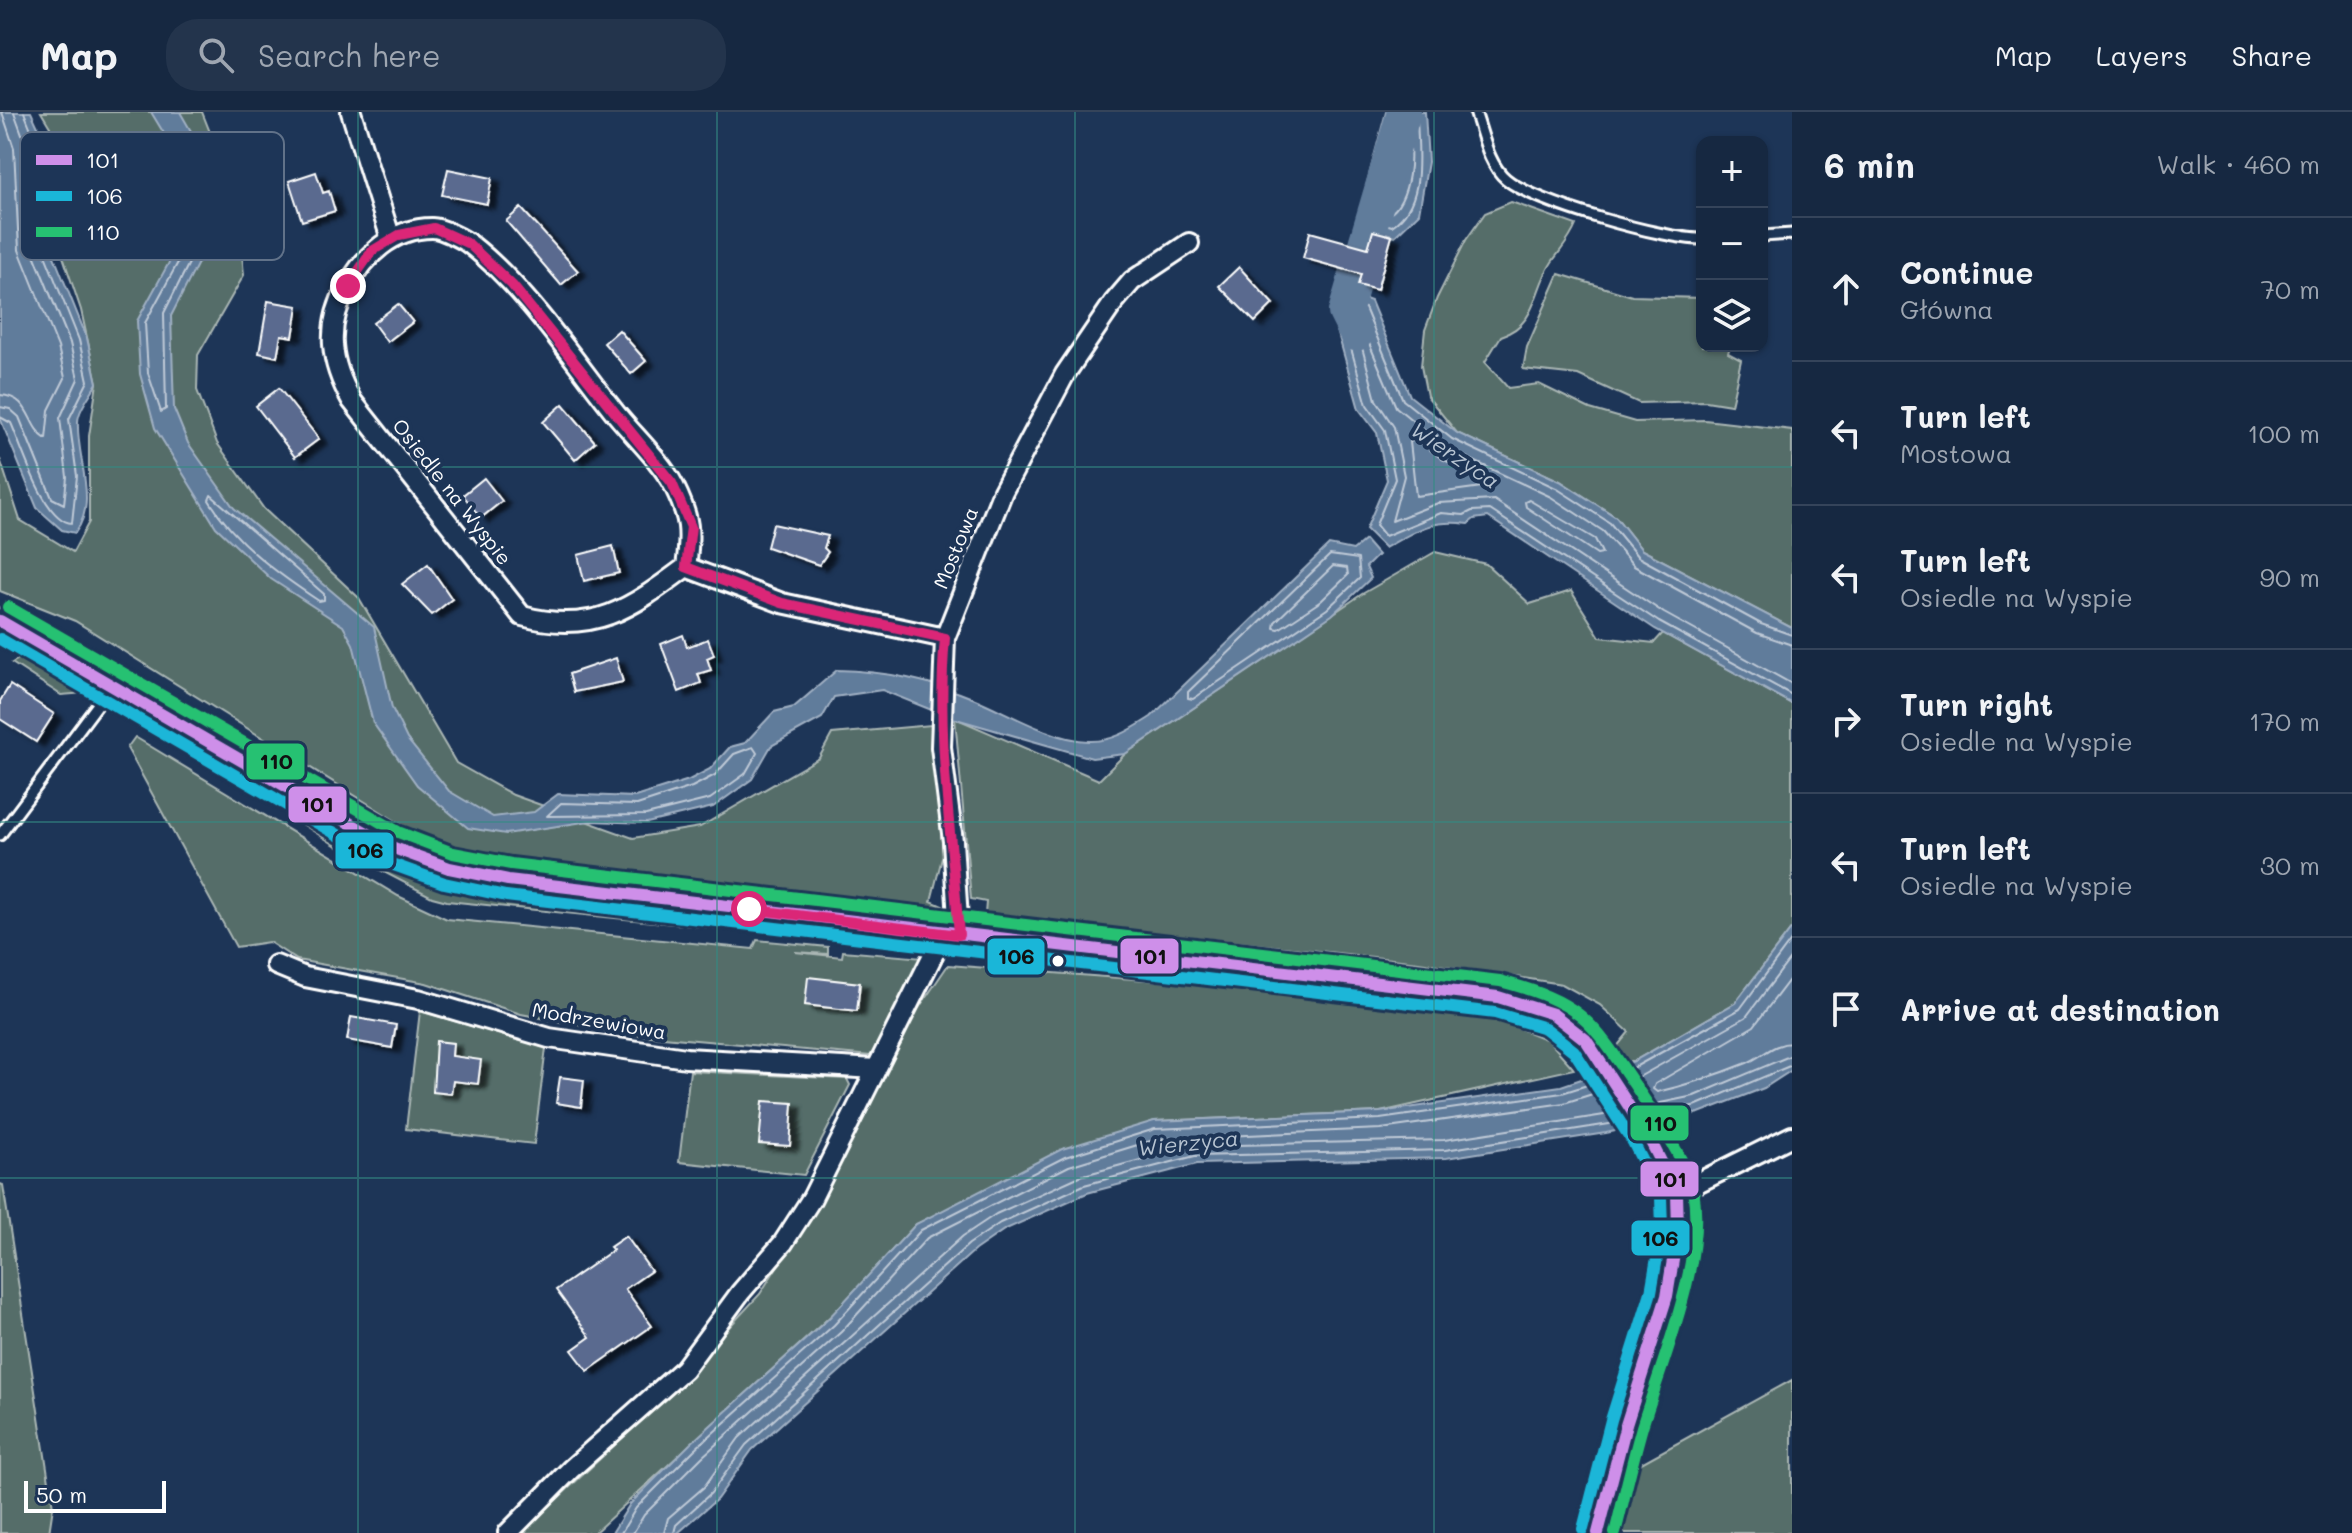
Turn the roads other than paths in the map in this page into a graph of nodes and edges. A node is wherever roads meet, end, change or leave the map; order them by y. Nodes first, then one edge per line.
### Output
1 (351, 112) edge
2 (1475, 112) edge
3 (1792, 234) edge
4 (1768, 236) edge
5 (1696, 238) edge
6 (391, 239) junction
7 (1189, 243) dead end
8 (686, 567) junction
9 (0, 621) edge
10 (945, 638) junction
11 (112, 685) junction
12 (0, 835) edge
13 (952, 934) junction
14 (276, 965) dead end
15 (876, 1069) junction
16 (1792, 1136) edge
17 (1677, 1193) junction
18 (508, 1533) edge
19 (1598, 1533) edge

1 - 6 street
2 - 5 lane
3 - 4 lane
6 - 8 street, Osiedle na Wyspie
6 - 8 street, Osiedle na Wyspie
7 - 10 street, Mostowa
8 - 10 street
9 - 11 street
10 - 13 street, Mostowa
11 - 12 lane
11 - 13 street
13 - 15 street
13 - 17 street
14 - 15 street, Modrzewiowa
15 - 18 street
16 - 17 street
17 - 19 street

